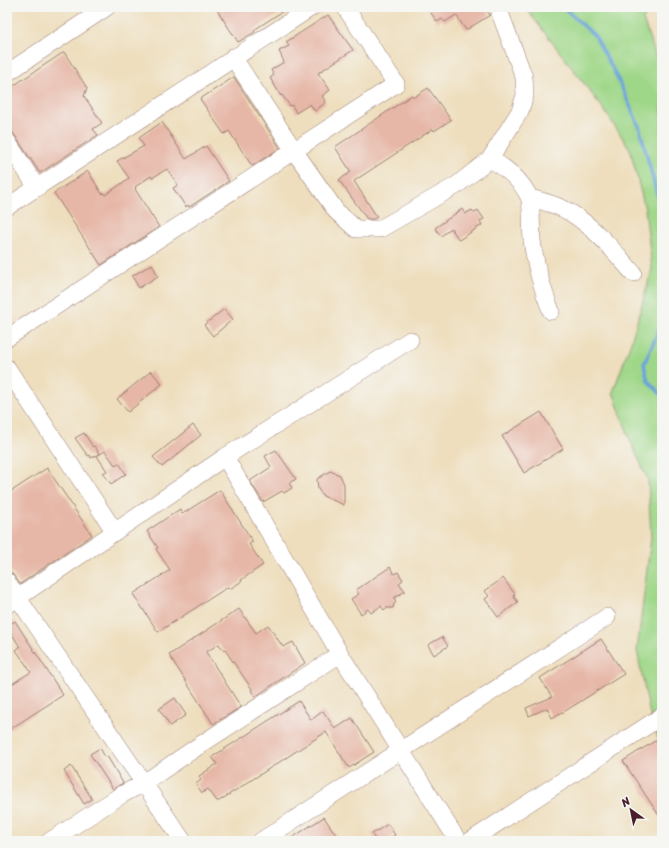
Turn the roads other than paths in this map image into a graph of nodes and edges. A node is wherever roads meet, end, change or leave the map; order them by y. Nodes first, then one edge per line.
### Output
1 (108, 7) edge
2 (312, 7) edge
3 (346, 7) edge
4 (500, 13) dead end
5 (233, 57) dead end
6 (7, 73) edge
7 (7, 141) edge
8 (490, 159) junction
9 (38, 188) junction
10 (530, 198) junction
11 (7, 207) edge
12 (633, 273) dead end
13 (551, 311) dead end
14 (7, 338) edge
15 (410, 340) dead end
16 (7, 368) edge
17 (225, 457) junction
18 (115, 532) junction
19 (7, 582) edge
20 (12, 602) edge
21 (607, 616) dead end
22 (340, 654) junction
23 (662, 716) edge
24 (400, 751) junction
25 (144, 782) junction
26 (50, 841) edge
27 (183, 841) edge
28 (261, 841) edge
29 (458, 841) edge
30 (470, 841) edge

1 - 6 street
2 - 9 street
3 - 14 street
4 - 8 street
5 - 8 street
7 - 9 street
8 - 10 street
9 - 11 street
10 - 12 street
10 - 13 street
15 - 17 street
16 - 18 street
17 - 18 street
17 - 22 street
18 - 20 street
19 - 20 street
20 - 25 street
21 - 24 street
22 - 24 street
22 - 25 street
23 - 30 street
24 - 28 street
24 - 29 street
25 - 26 street
25 - 27 street

